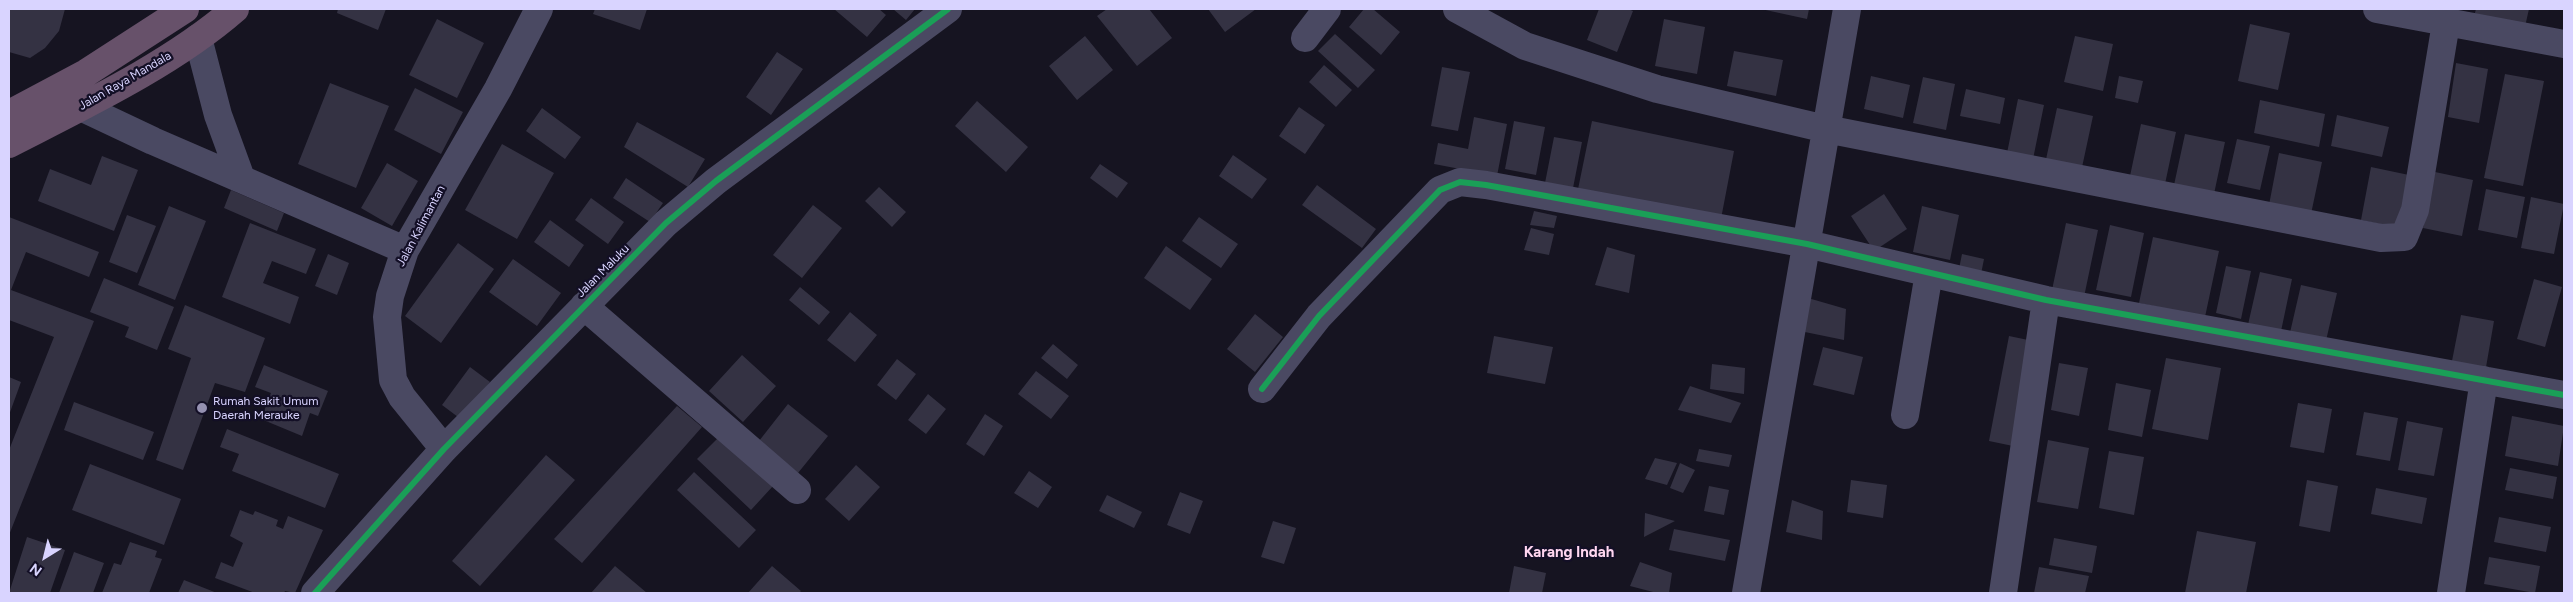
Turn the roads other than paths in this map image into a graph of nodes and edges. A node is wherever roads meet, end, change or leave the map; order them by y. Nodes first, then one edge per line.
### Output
1 (235, 9) edge
2 (539, 9) edge
3 (948, 9) edge
4 (1327, 9) edge
5 (1457, 9) edge
6 (1847, 9) edge
7 (2377, 9) edge
8 (181, 10) edge
9 (2446, 22) junction
10 (198, 38) junction
11 (1305, 38) dead end
12 (2564, 44) edge
13 (81, 107) junction
14 (9, 114) edge
15 (1826, 128) junction
16 (9, 144) edge
17 (241, 178) junction
18 (1807, 244) junction
19 (405, 250) junction
20 (1929, 273) junction
21 (2046, 300) junction
22 (590, 311) junction
23 (2484, 380) junction
24 (1262, 389) dead end
25 (2564, 395) edge
26 (1905, 415) dead end
27 (444, 449) junction
28 (797, 490) dead end
29 (315, 593) edge
30 (1746, 593) edge
31 (2003, 593) edge
32 (2451, 593) edge

1 - 10 highway, Jalan Raya Mandala
2 - 19 street, Jalan Kalimantan
3 - 22 street, Jalan Maluku
4 - 11 street
5 - 15 street
6 - 15 street
7 - 9 street
8 - 14 highway
9 - 12 street
9 - 15 street
10 - 13 highway, Jalan Raya Mandala
10 - 17 street
13 - 16 highway, Jalan Raya Mandala
13 - 17 street
15 - 18 street
17 - 19 street
18 - 20 street
18 - 24 street
18 - 30 street
19 - 27 street, Jalan Kalimantan
20 - 21 street
20 - 26 street
21 - 23 street
21 - 31 street
22 - 27 street, Jalan Maluku
22 - 28 street
23 - 25 street
23 - 32 street
27 - 29 street, Jalan Maluku

